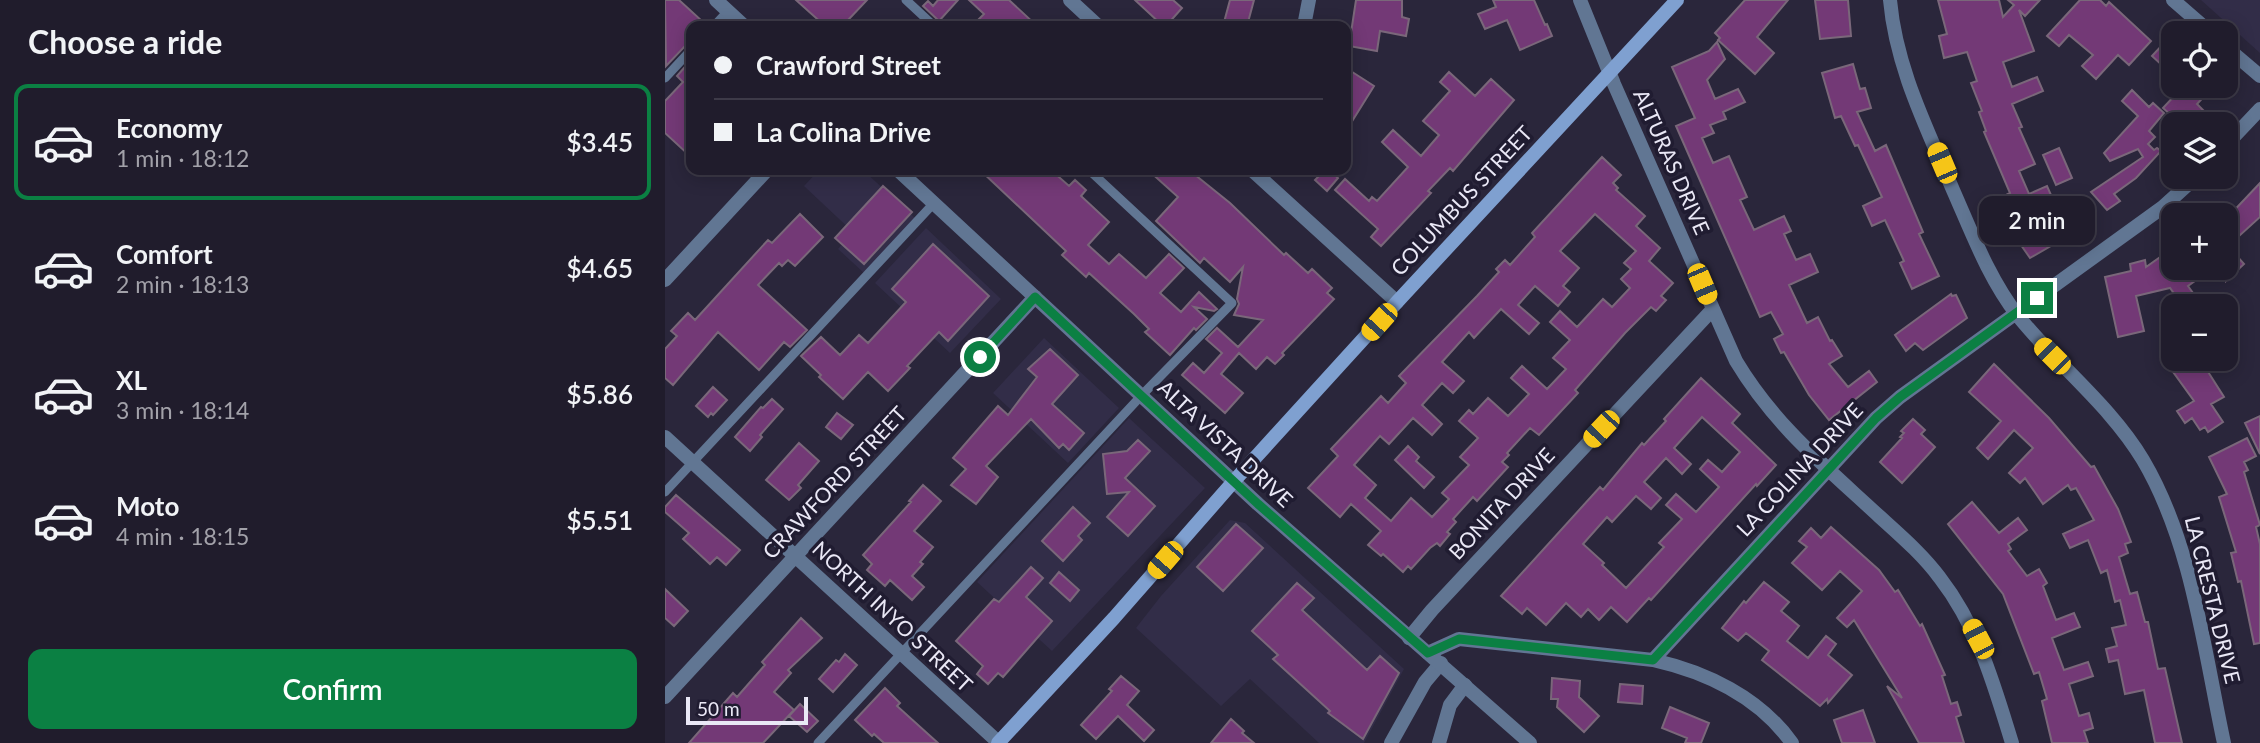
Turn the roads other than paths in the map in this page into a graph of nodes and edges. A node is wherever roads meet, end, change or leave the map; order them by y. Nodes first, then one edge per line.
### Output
1 (716, 0) edge
2 (906, 0) edge
3 (1070, 0) edge
4 (1309, 0) edge
5 (1580, 0) edge
6 (1677, 0) edge
7 (1891, 0) edge
8 (2173, 0) edge
9 (728, 11) junction
10 (719, 21) edge
11 (739, 21) edge
12 (929, 21) edge
13 (1093, 21) edge
14 (1305, 21) edge
15 (2197, 21) edge
16 (686, 55) edge
17 (2238, 57) edge
18 (1610, 72) junction
19 (2260, 76) edge
20 (665, 78) edge
21 (2260, 109) edge
22 (2238, 132) edge
23 (762, 175) edge
24 (904, 175) edge
25 (1094, 175) edge
26 (1257, 175) edge
27 (2182, 189) edge
28 (935, 203) junction
29 (665, 280) edge
30 (1035, 297) junction
31 (1397, 303) junction
32 (1713, 309) junction
33 (2016, 313) junction
34 (1141, 396) junction
35 (665, 437) edge
36 (692, 462) junction
37 (1828, 469) junction
38 (1234, 481) junction
39 (665, 492) edge
40 (795, 557) junction
41 (1409, 638) junction
42 (1428, 653) junction
43 (901, 654) junction
44 (1653, 660) junction
45 (1441, 663) junction
46 (1465, 685) junction
47 (665, 697) edge
48 (818, 743) edge
49 (998, 743) edge
50 (1391, 743) edge
51 (1439, 743) edge
52 (1530, 743) edge
53 (1792, 743) edge
54 (2012, 743) edge
55 (2224, 743) edge

1 - 9 street
2 - 12 lane
3 - 13 street
4 - 14 street
5 - 18 street, ALTURAS DRIVE
6 - 18 main road, COLUMBUS STREET
7 - 33 street, LA CRESTA DRIVE
8 - 15 street
9 - 10 lane
9 - 11 street
16 - 20 lane
17 - 19 street
18 - 31 main road, COLUMBUS STREET
18 - 32 street, ALTURAS DRIVE
21 - 22 street
23 - 29 street
24 - 28 street, ALTA VISTA DRIVE
25 - 34 lane
26 - 31 street
27 - 33 street, LA COLINA DRIVE
28 - 30 street, ALTA VISTA DRIVE
28 - 36 lane
30 - 34 street, ALTA VISTA DRIVE
30 - 40 street, CRAWFORD STREET
31 - 38 main road, COLUMBUS STREET
32 - 37 street, ALTURAS DRIVE
32 - 41 street, BONITA DRIVE
33 - 37 street, LA COLINA DRIVE
33 - 55 street, LA CRESTA DRIVE
34 - 38 street, ALTA VISTA DRIVE
34 - 43 lane
35 - 36 street, NORTH INYO STREET
36 - 39 lane
36 - 40 street, NORTH INYO STREET
37 - 44 street, LA COLINA DRIVE
37 - 54 street, ALTURAS DRIVE
38 - 41 street, ALTA VISTA DRIVE
38 - 49 main road, COLUMBUS STREET
40 - 43 street, NORTH INYO STREET
40 - 47 street, CRAWFORD STREET
41 - 42 street, ALTA VISTA DRIVE
42 - 44 street
42 - 45 street, ALTA VISTA DRIVE
43 - 48 lane
43 - 49 street, NORTH INYO STREET
44 - 53 street
45 - 46 street, ALTA VISTA DRIVE
45 - 50 street
46 - 51 street
46 - 52 street, ALTA VISTA DRIVE

